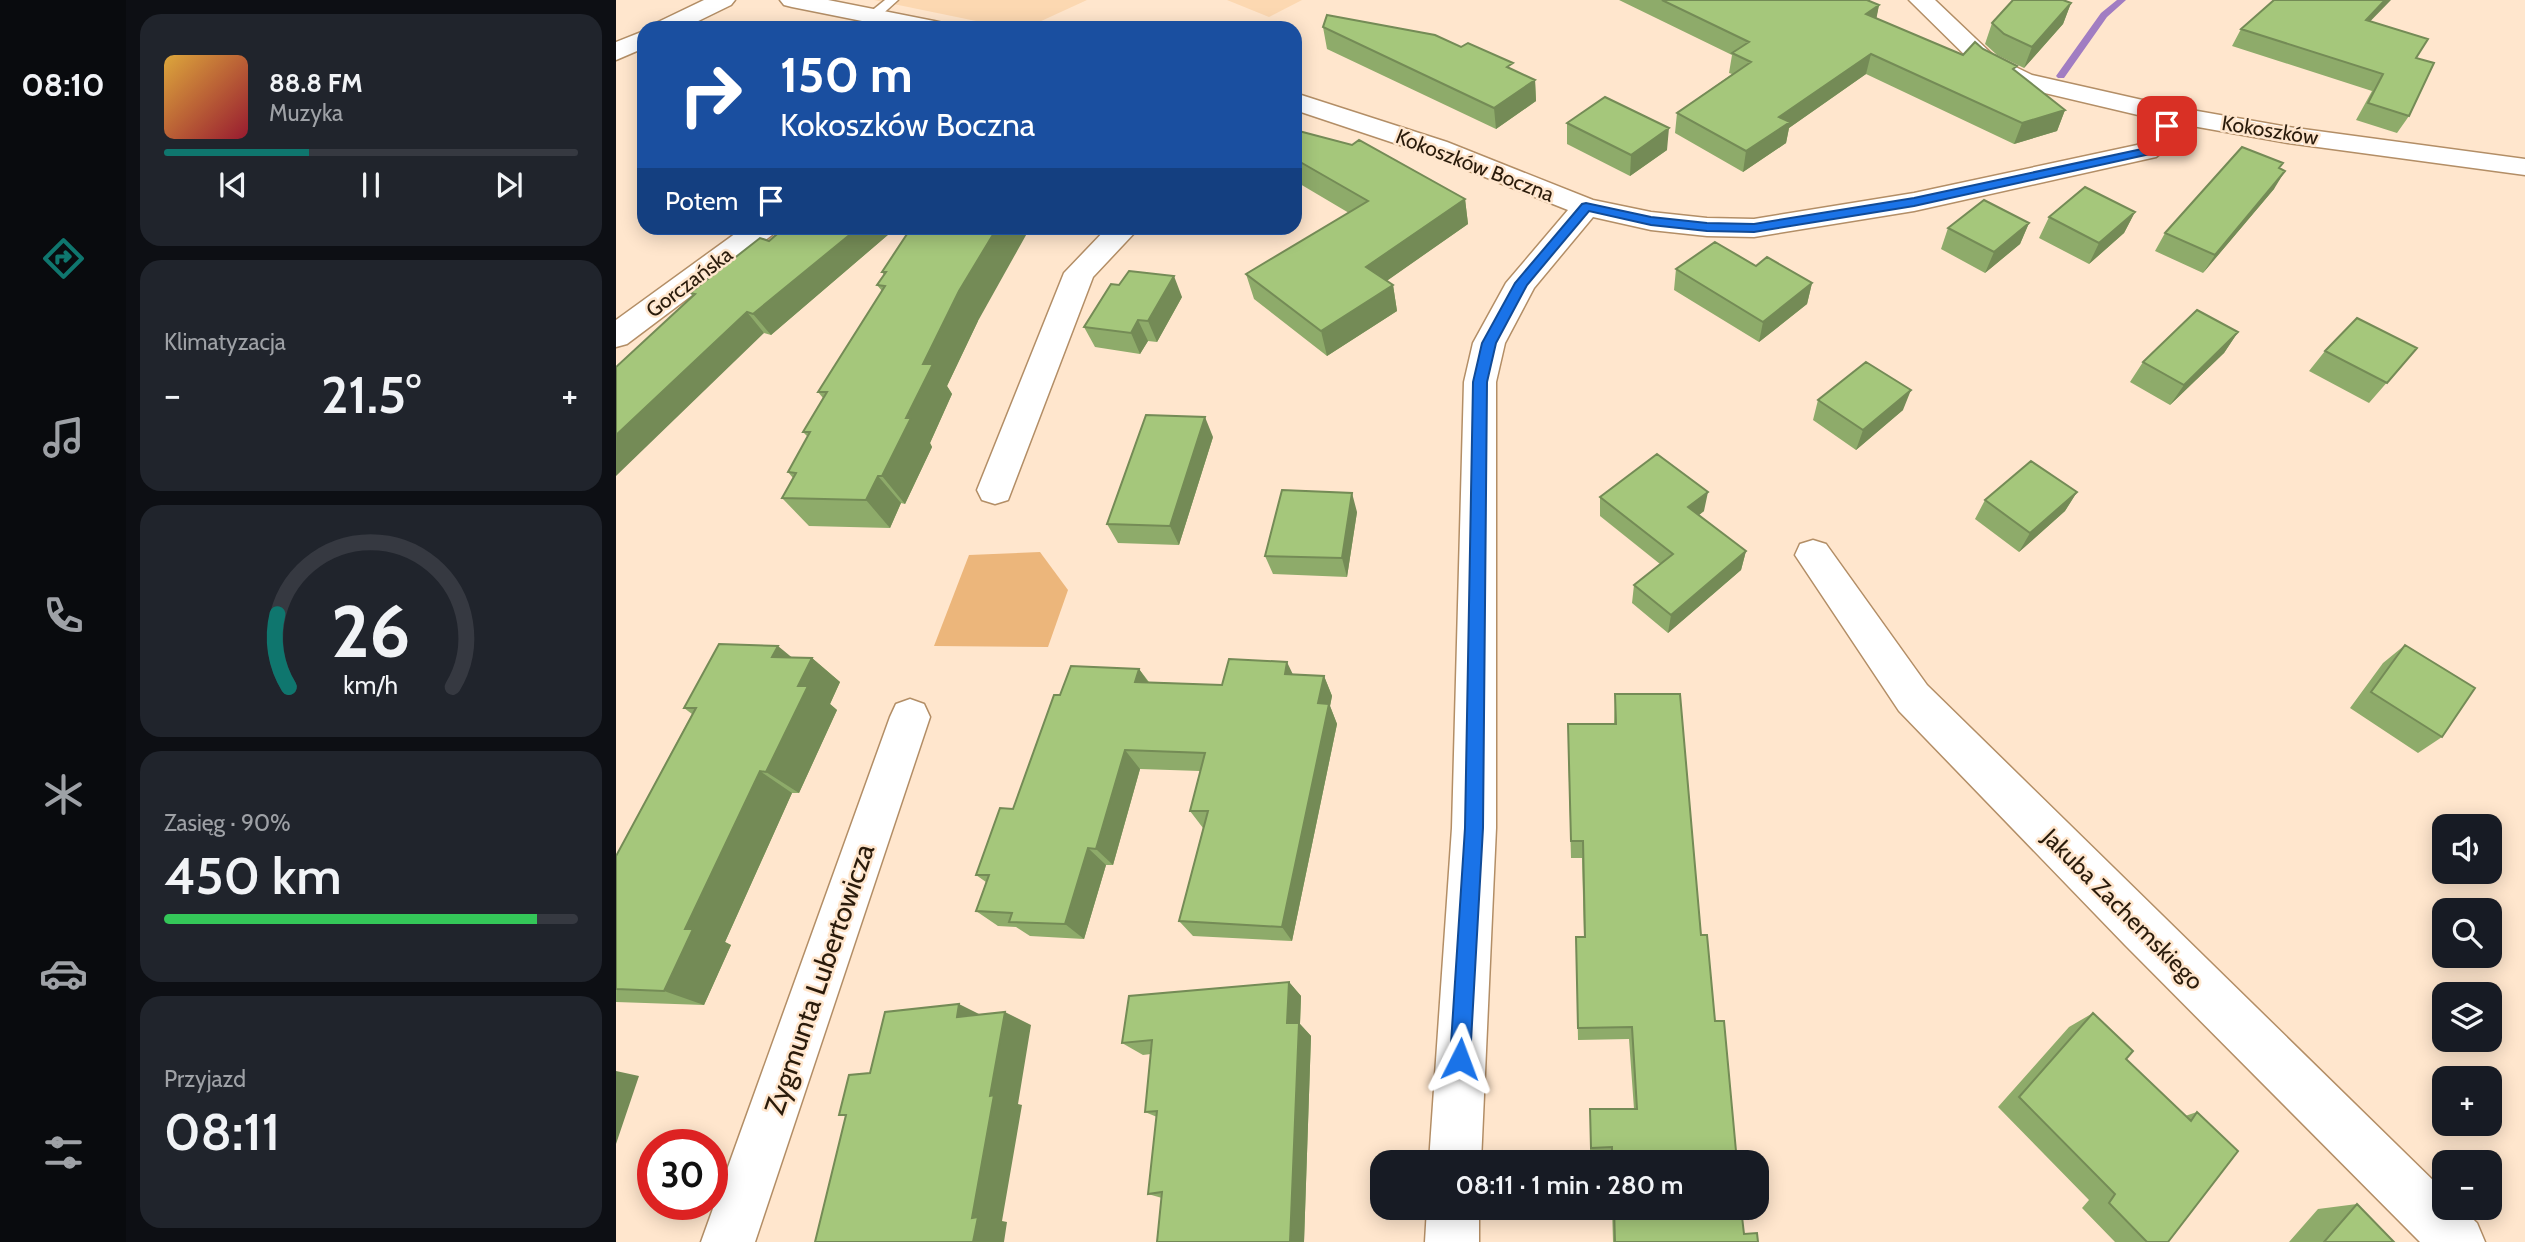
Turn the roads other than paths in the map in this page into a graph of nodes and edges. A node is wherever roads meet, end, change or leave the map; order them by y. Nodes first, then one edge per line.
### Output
1 (723, 0) edge
2 (792, 0) edge
3 (892, 0) edge
4 (1921, 0) edge
5 (873, 16) junction
6 (680, 21) edge
7 (898, 21) edge
8 (637, 42) edge
9 (616, 52) edge
10 (1302, 103) edge
11 (2169, 114) junction
12 (2525, 167) edge
13 (1586, 207) junction
14 (753, 235) edge
15 (1117, 235) edge
16 (616, 336) edge
17 (995, 490) dead end
18 (1813, 555) dead end
19 (910, 717) dead end
20 (1456, 1150) edge
21 (1452, 1220) edge
22 (728, 1242) edge
23 (1451, 1242) edge
24 (2458, 1242) edge

1 - 6 street
2 - 5 street
3 - 5 lane
4 - 11 street, Kokoszków
5 - 7 street
8 - 9 street
10 - 13 street, Kokoszków Boczna
11 - 12 street, Kokoszków
11 - 13 street, Kokoszków Boczna
13 - 20 street
14 - 16 street, Gorczańska
15 - 17 street
18 - 24 street, Jakuba Zachemskiego
19 - 22 street, Zygmunta Lubertowicza
21 - 23 street

